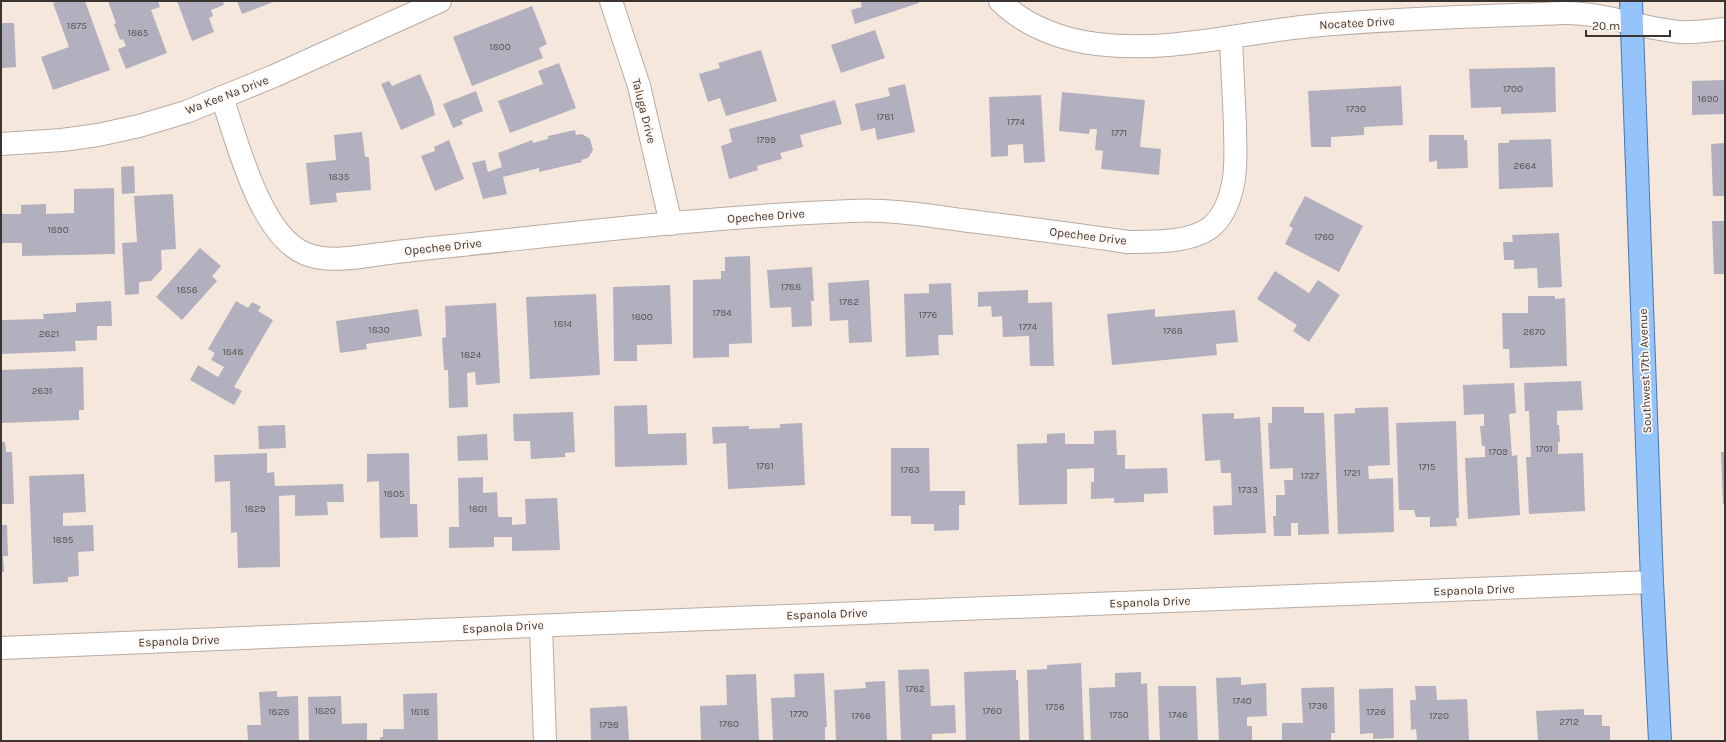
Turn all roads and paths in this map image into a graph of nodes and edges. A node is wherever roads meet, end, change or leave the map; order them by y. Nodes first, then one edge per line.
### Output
1 (440, 1) edge
2 (611, 1) edge
3 (1000, 1) edge
4 (1631, 1) edge
5 (1632, 23) junction
6 (1725, 29) edge
7 (1231, 38) junction
8 (222, 97) junction
9 (1, 144) edge
10 (671, 224) junction
11 (1652, 582) junction
12 (542, 626) junction
13 (1, 648) edge
14 (545, 741) edge
15 (1660, 741) edge

1 - 8 street, Wa Kee Na Drive
2 - 10 street, Taluga Drive
3 - 7 street, Nocatee Drive
4 - 5 main road, Southwest 17th Avenue
5 - 6 street, Nocatee Drive
5 - 7 street, Nocatee Drive
5 - 11 main road, Southwest 17th Avenue
7 - 10 street, Opechee Drive
8 - 9 street, Wa Kee Na Drive
8 - 10 street, Opechee Drive
11 - 12 street, Espanola Drive
11 - 15 main road, Southwest 17th Avenue
12 - 13 street, Espanola Drive
12 - 14 street

